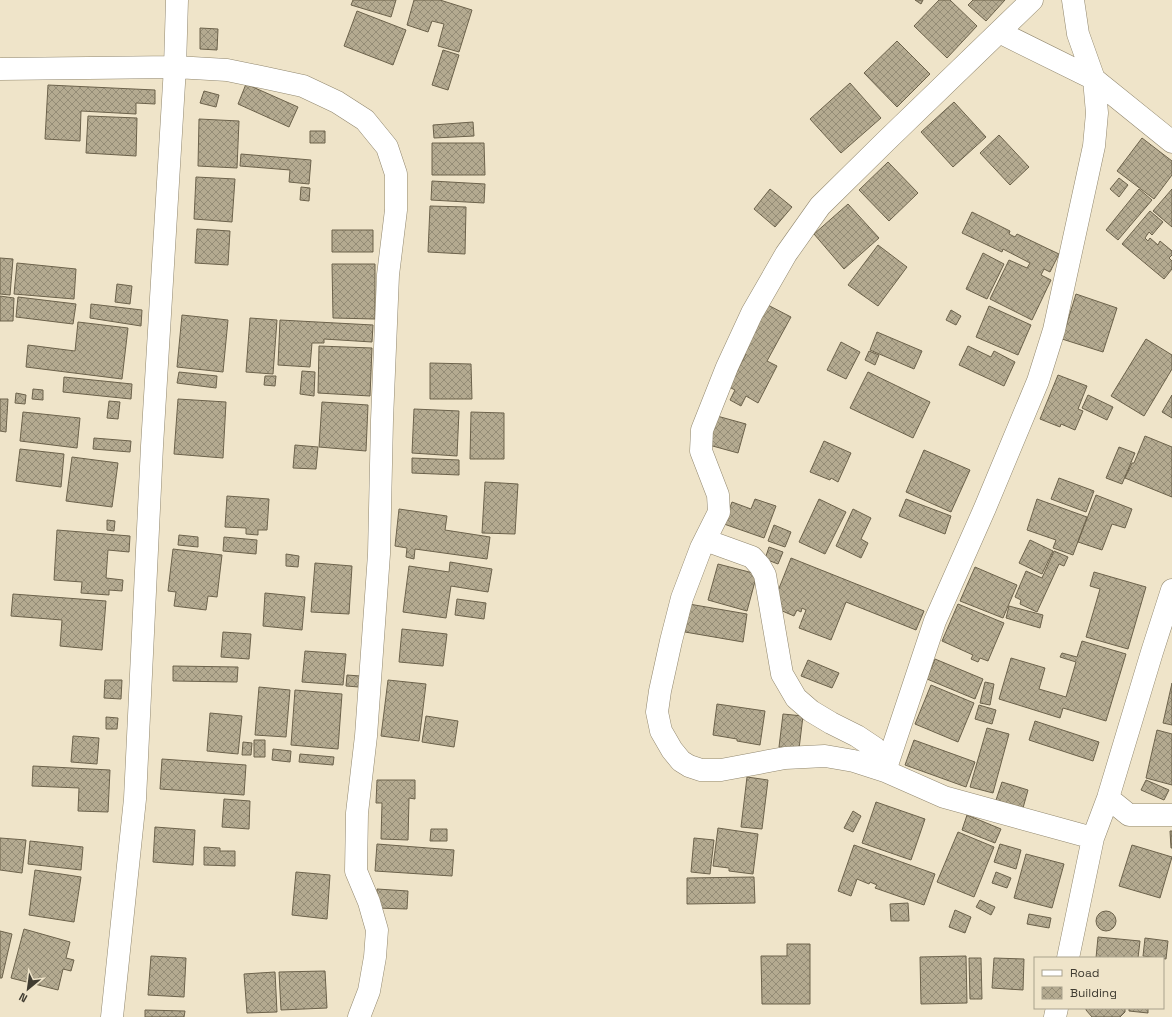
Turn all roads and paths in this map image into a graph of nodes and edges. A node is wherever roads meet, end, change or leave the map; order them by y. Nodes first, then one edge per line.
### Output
1 (177, 0) edge
2 (1032, 0) edge
3 (1073, 0) edge
4 (999, 32) junction
5 (175, 67) junction
6 (0, 69) edge
7 (1094, 79) junction
8 (1172, 142) edge
9 (705, 540) junction
10 (1172, 590) edge
11 (886, 765) junction
12 (1108, 798) junction
13 (1172, 815) edge
14 (1093, 838) junction
15 (1068, 957) edge
16 (112, 1017) edge
17 (359, 1017) edge

1 - 5 street
2 - 4 street
3 - 7 street
4 - 7 street
4 - 9 street
5 - 6 street
5 - 16 street
5 - 17 street
7 - 8 street
7 - 11 street
9 - 11 street
9 - 11 street
10 - 12 street
11 - 14 street
12 - 13 street
12 - 14 street
14 - 15 street

